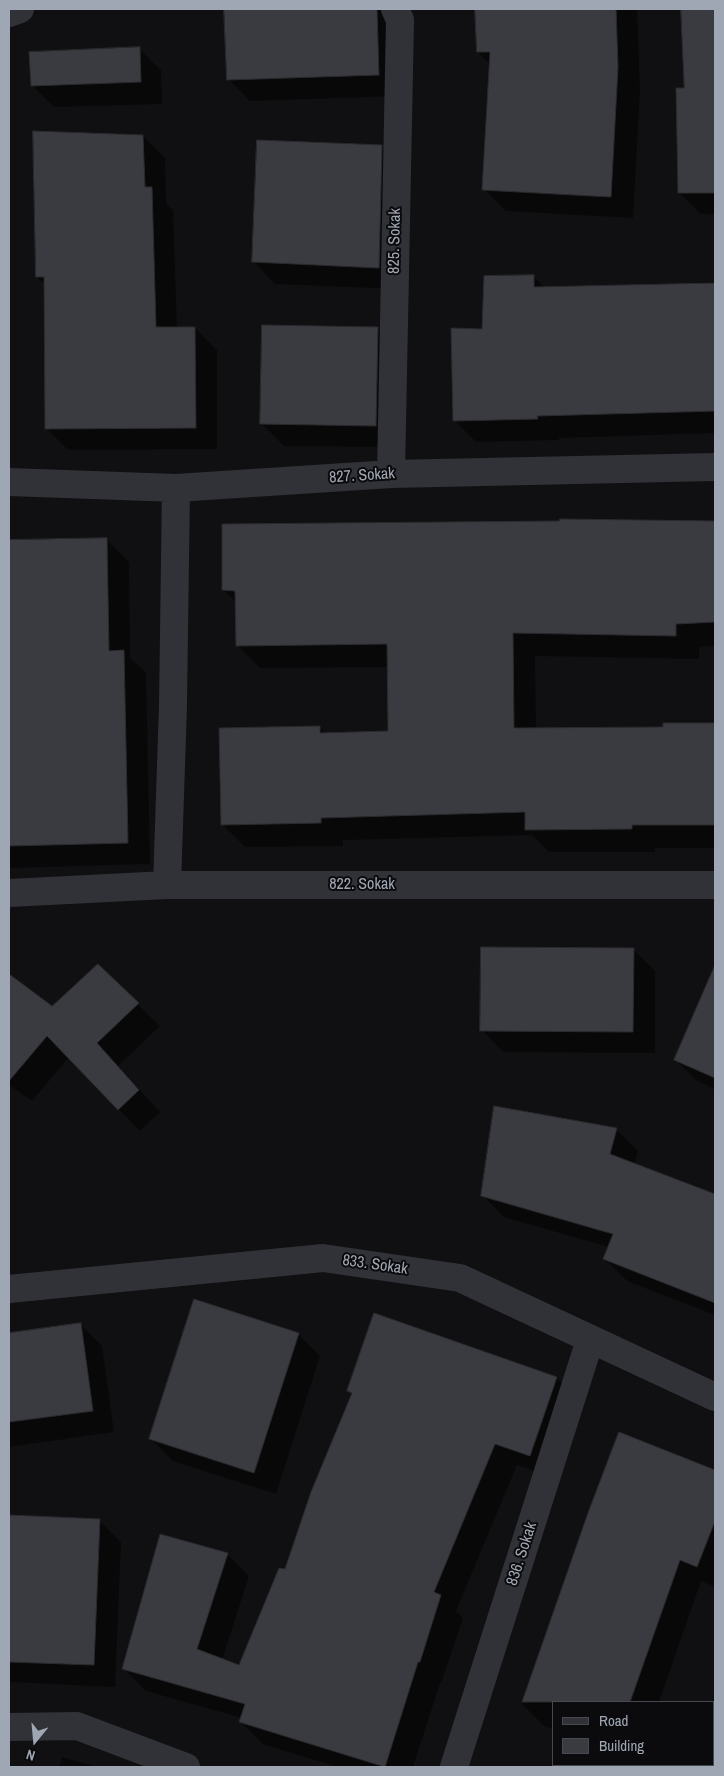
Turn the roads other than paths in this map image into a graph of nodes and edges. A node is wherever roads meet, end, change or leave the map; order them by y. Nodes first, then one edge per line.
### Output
1 (20, 9) edge
2 (395, 9) edge
3 (9, 13) edge
4 (715, 467) edge
5 (391, 474) junction
6 (9, 482) edge
7 (176, 488) junction
8 (167, 885) junction
9 (715, 885) edge
10 (9, 893) edge
11 (9, 1289) edge
12 (590, 1340) junction
13 (715, 1397) edge
14 (9, 1727) edge
15 (186, 1767) edge
16 (454, 1767) edge

1 - 3 street
2 - 5 street, 825. Sokak
4 - 5 street, 827. Sokak
5 - 7 street, 827. Sokak
6 - 7 street, 827. Sokak
7 - 8 street
8 - 9 street, 822. Sokak
8 - 10 street, 822. Sokak
11 - 12 street, 833. Sokak
12 - 13 street, 833. Sokak
12 - 16 street, 836. Sokak
14 - 15 street

